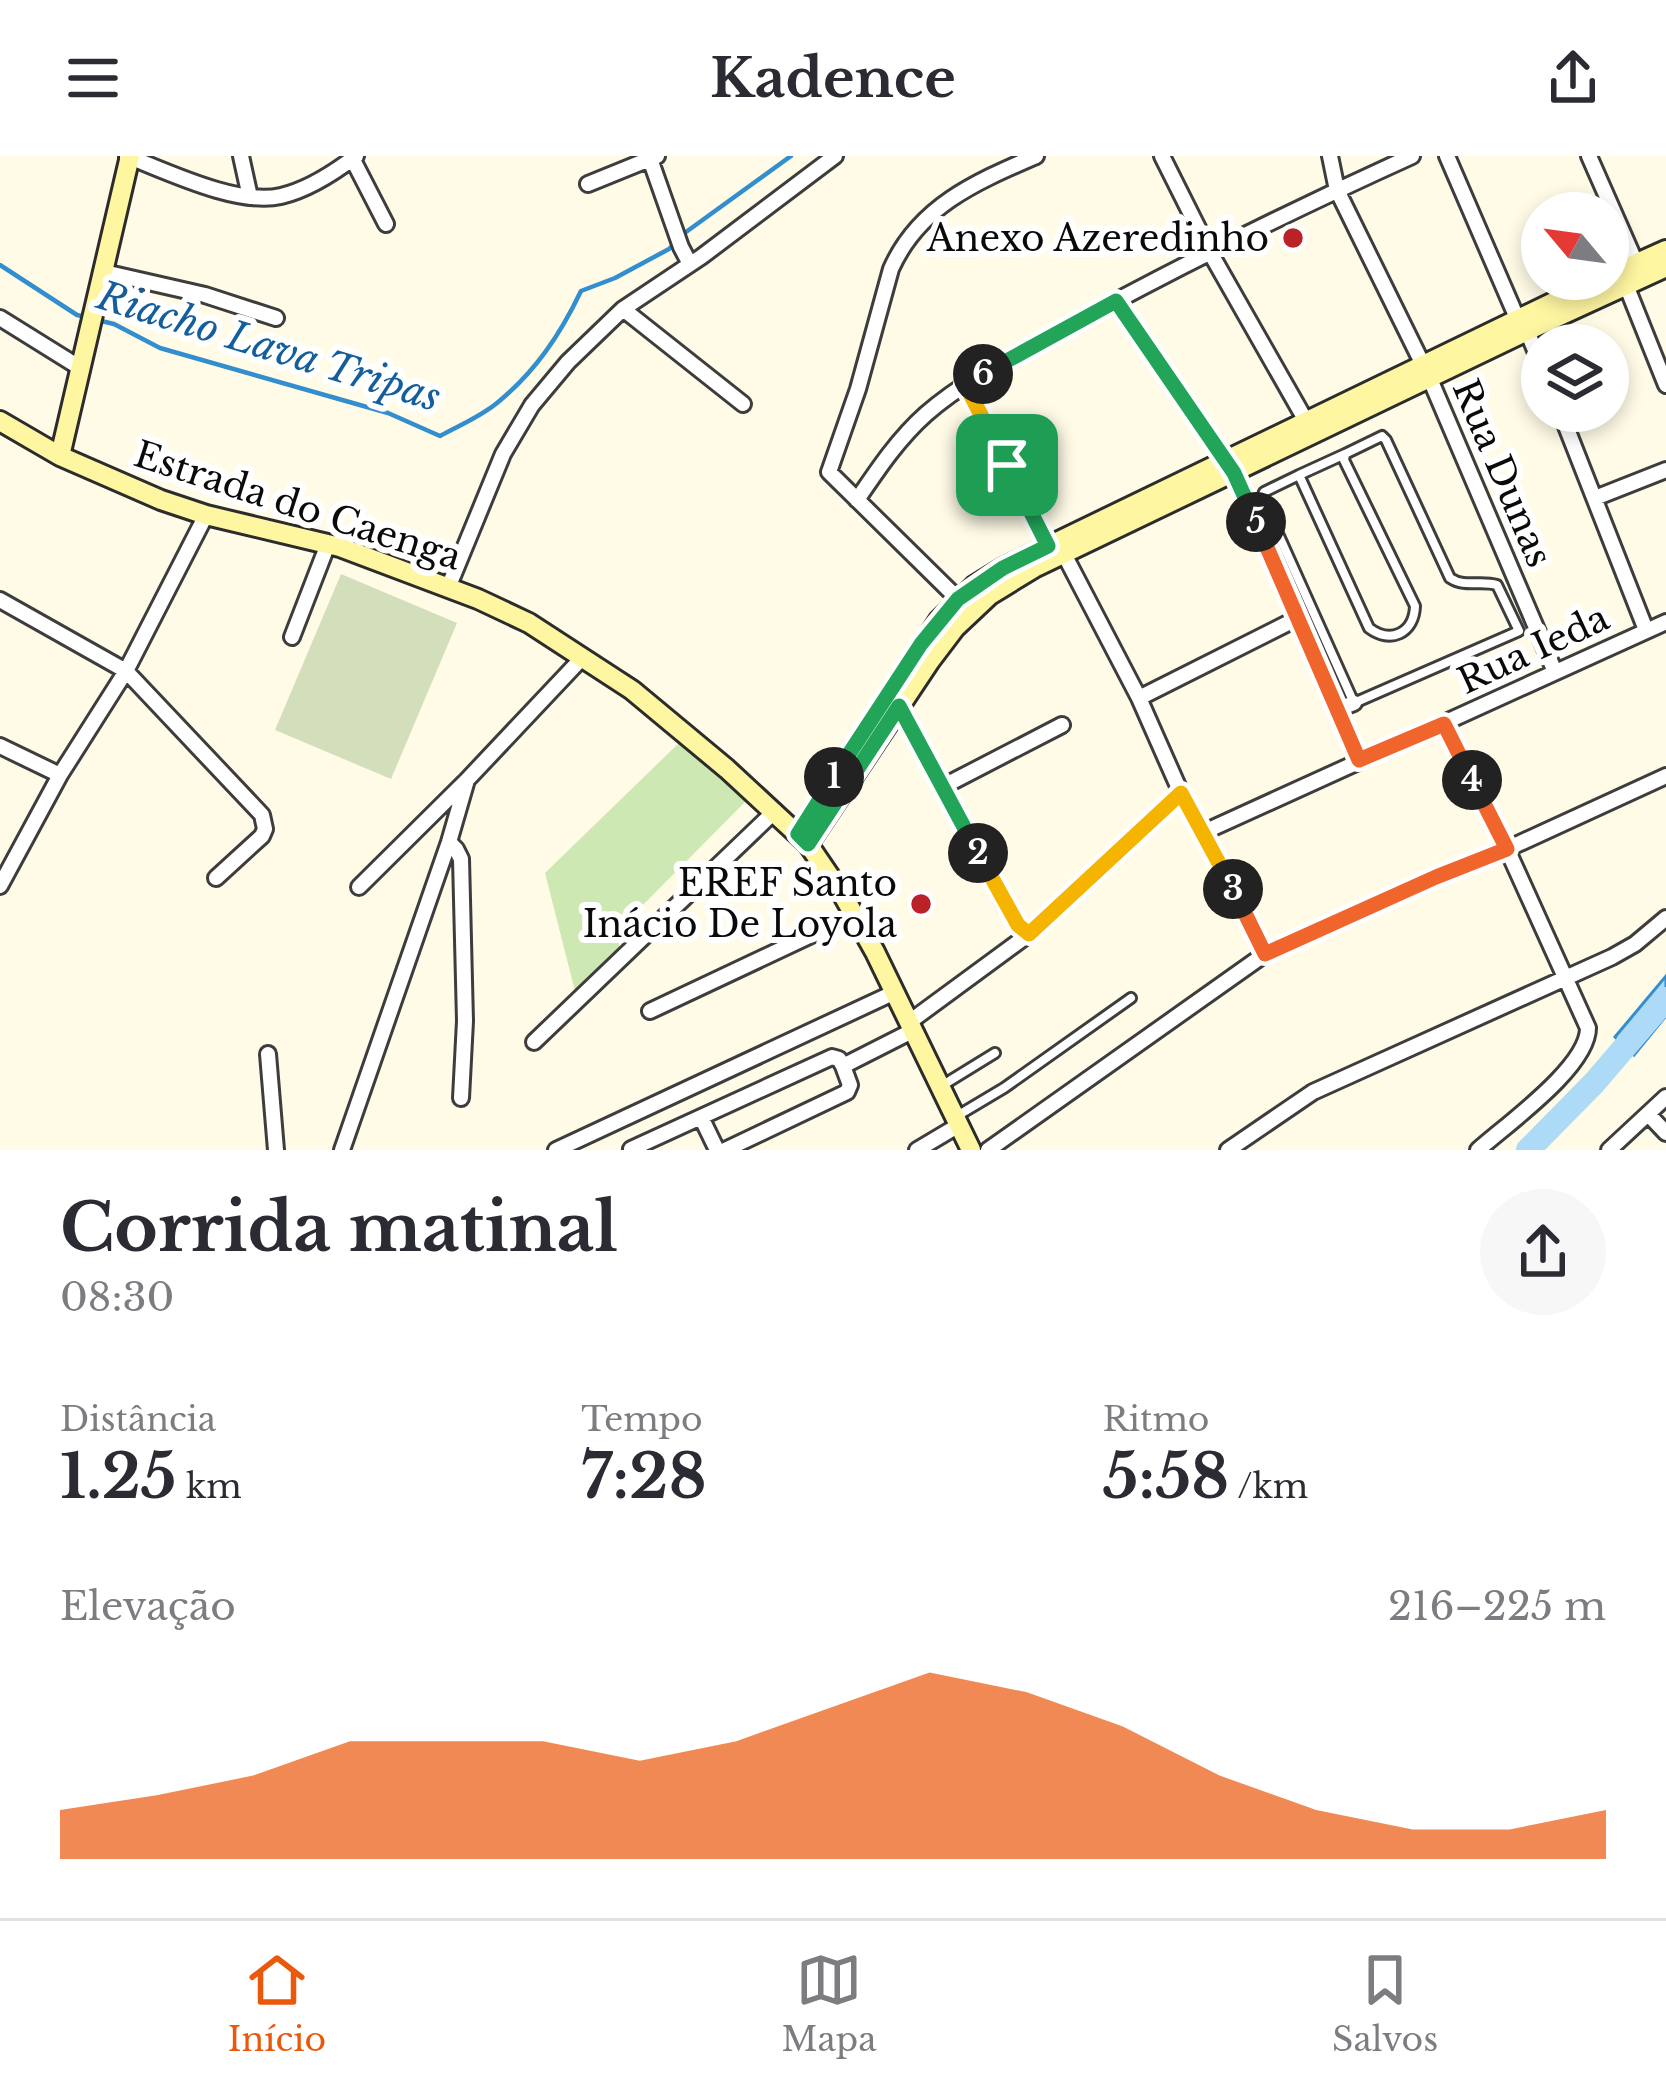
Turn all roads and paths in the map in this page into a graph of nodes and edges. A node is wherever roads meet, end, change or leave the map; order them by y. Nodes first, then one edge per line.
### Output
1 (129, 156) edge
2 (241, 156) edge
3 (836, 156) edge
4 (1036, 156) edge
5 (1162, 156) edge
6 (1330, 156) edge
7 (1412, 156) edge
8 (1447, 156) edge
9 (1589, 156) edge
10 (353, 157) edge
11 (652, 158) edge
12 (588, 184) dead end
13 (1337, 190) junction
14 (250, 196) junction
15 (386, 224) dead end
16 (1666, 250) edge
17 (1210, 254) junction
18 (1636, 263) junction
19 (690, 264) junction
20 (1666, 267) edge
21 (1629, 268) edge
22 (104, 272) junction
23 (1629, 276) edge
24 (1572, 300) edge
25 (1622, 300) edge
26 (1116, 301) junction
27 (623, 308) junction
28 (0, 318) edge
29 (276, 318) dead end
30 (1522, 324) edge
31 (1524, 324) edge
32 (1521, 325) edge
33 (82, 369) junction
34 (1426, 372) junction
35 (965, 384) junction
36 (1666, 385) edge
37 (743, 404) dead end
38 (0, 421) edge
39 (1306, 421) junction
40 (1568, 432) edge
41 (1345, 454) junction
42 (60, 455) junction
43 (1230, 467) junction
44 (1666, 470) edge
45 (1300, 476) junction
46 (1595, 498) junction
47 (857, 500) junction
48 (206, 515) junction
49 (328, 544) junction
50 (1056, 550) junction
51 (448, 588) junction
52 (958, 599) junction
53 (0, 600) edge
54 (1298, 618) junction
55 (1666, 622) edge
56 (1535, 624) junction
57 (1646, 630) junction
58 (1519, 631) junction
59 (292, 637) dead end
60 (583, 657) junction
61 (126, 671) junction
62 (1555, 672) junction
63 (1139, 698) junction
64 (1354, 704) junction
65 (899, 706) junction
66 (1336, 710) junction
67 (1062, 724) dead end
68 (1444, 724) junction
69 (0, 746) edge
70 (1359, 760) junction
71 (60, 775) junction
72 (1666, 776) edge
73 (467, 781) junction
74 (942, 787) junction
75 (1181, 793) junction
76 (775, 811) junction
77 (1204, 832) junction
78 (803, 839) junction
79 (448, 842) junction
80 (1507, 849) junction
81 (216, 878) dead end
82 (0, 886) edge
83 (359, 887) dead end
84 (854, 915) junction
85 (1666, 918) edge
86 (1029, 934) junction
87 (1265, 954) junction
88 (1565, 979) junction
89 (893, 993) junction
90 (1131, 998) dead end
91 (650, 1012) dead end
92 (910, 1027) junction
93 (535, 1042) dead end
94 (995, 1053) dead end
95 (268, 1054) dead end
96 (842, 1066) junction
97 (942, 1086) junction
98 (1666, 1097) edge
99 (460, 1098) dead end
100 (1648, 1114) junction
101 (701, 1117) junction
102 (957, 1121) junction
103 (1666, 1133) edge
104 (631, 1149) edge
105 (276, 1150) edge
106 (342, 1150) edge
107 (556, 1150) edge
108 (721, 1150) edge
109 (917, 1150) edge
110 (971, 1150) edge
111 (988, 1150) edge
112 (1228, 1150) edge
113 (1478, 1150) edge
114 (1609, 1150) edge

1 - 14 street
1 - 22 main road
2 - 14 street
3 - 19 street
4 - 47 street
5 - 17 street
6 - 13 street, Rua Dunas
7 - 13 street
8 - 30 street
9 - 18 street
10 - 14 street
10 - 15 street
11 - 12 street
11 - 19 street
13 - 17 street
13 - 34 street, Rua Dunas
16 - 18 main road
17 - 26 street
17 - 39 street
18 - 21 main road
19 - 27 street
20 - 23 main road
22 - 29 street
22 - 33 main road
24 - 31 main road
25 - 36 street
26 - 35 street
26 - 43 street
27 - 37 street
27 - 51 street
28 - 33 street
32 - 34 main road
33 - 42 main road
34 - 39 main road
34 - 43 main road
34 - 56 street, Rua Dunas
35 - 47 street
35 - 50 street
38 - 42 main road, Estrada do Caenga
39 - 43 main road
40 - 46 street
41 - 45 lane
41 - 45 lane
41 - 58 lane
42 - 48 main road, Estrada do Caenga
43 - 50 main road
43 - 54 street
44 - 46 street
45 - 64 lane
46 - 57 street
47 - 52 street
48 - 49 main road, Estrada do Caenga
48 - 61 street
49 - 51 main road, Estrada do Caenga
49 - 59 street
50 - 52 main road
50 - 63 street
50 - 65 main road
51 - 60 main road, Estrada do Caenga
52 - 78 main road
53 - 61 street
54 - 63 street
54 - 66 street
55 - 57 street, Rua Ieda
56 - 58 street
56 - 62 street, Rua Dunas
57 - 62 street, Rua Ieda
58 - 64 lane
60 - 73 street
60 - 76 main road, Estrada do Caenga
61 - 71 street
61 - 81 street
62 - 68 street, Rua Ieda
63 - 75 street
64 - 66 street
65 - 74 street
65 - 78 main road
66 - 70 street
67 - 74 street
68 - 70 street, Rua Ieda
68 - 80 street
69 - 71 street
70 - 77 street, Rua Ieda
71 - 82 street
72 - 80 street
73 - 79 street
73 - 83 street
74 - 86 street
75 - 77 street
75 - 86 street
76 - 78 main road, Estrada do Caenga
76 - 93 street
77 - 87 street
78 - 84 main road, Estrada do Caenga
79 - 99 street
79 - 106 street
80 - 87 street
80 - 88 street
84 - 89 main road, Estrada do Caenga
84 - 91 street
85 - 88 street
86 - 92 street
87 - 111 street
88 - 112 street
88 - 113 street
89 - 92 main road, Estrada do Caenga
89 - 107 street
90 - 102 lane
92 - 96 street
92 - 97 main road, Estrada do Caenga
94 - 97 lane
95 - 105 street
96 - 101 street
96 - 108 street
97 - 102 main road, Estrada do Caenga
98 - 100 street
100 - 103 street
100 - 114 street
101 - 104 street
101 - 108 street
102 - 109 street
102 - 110 main road, Estrada do Caenga

